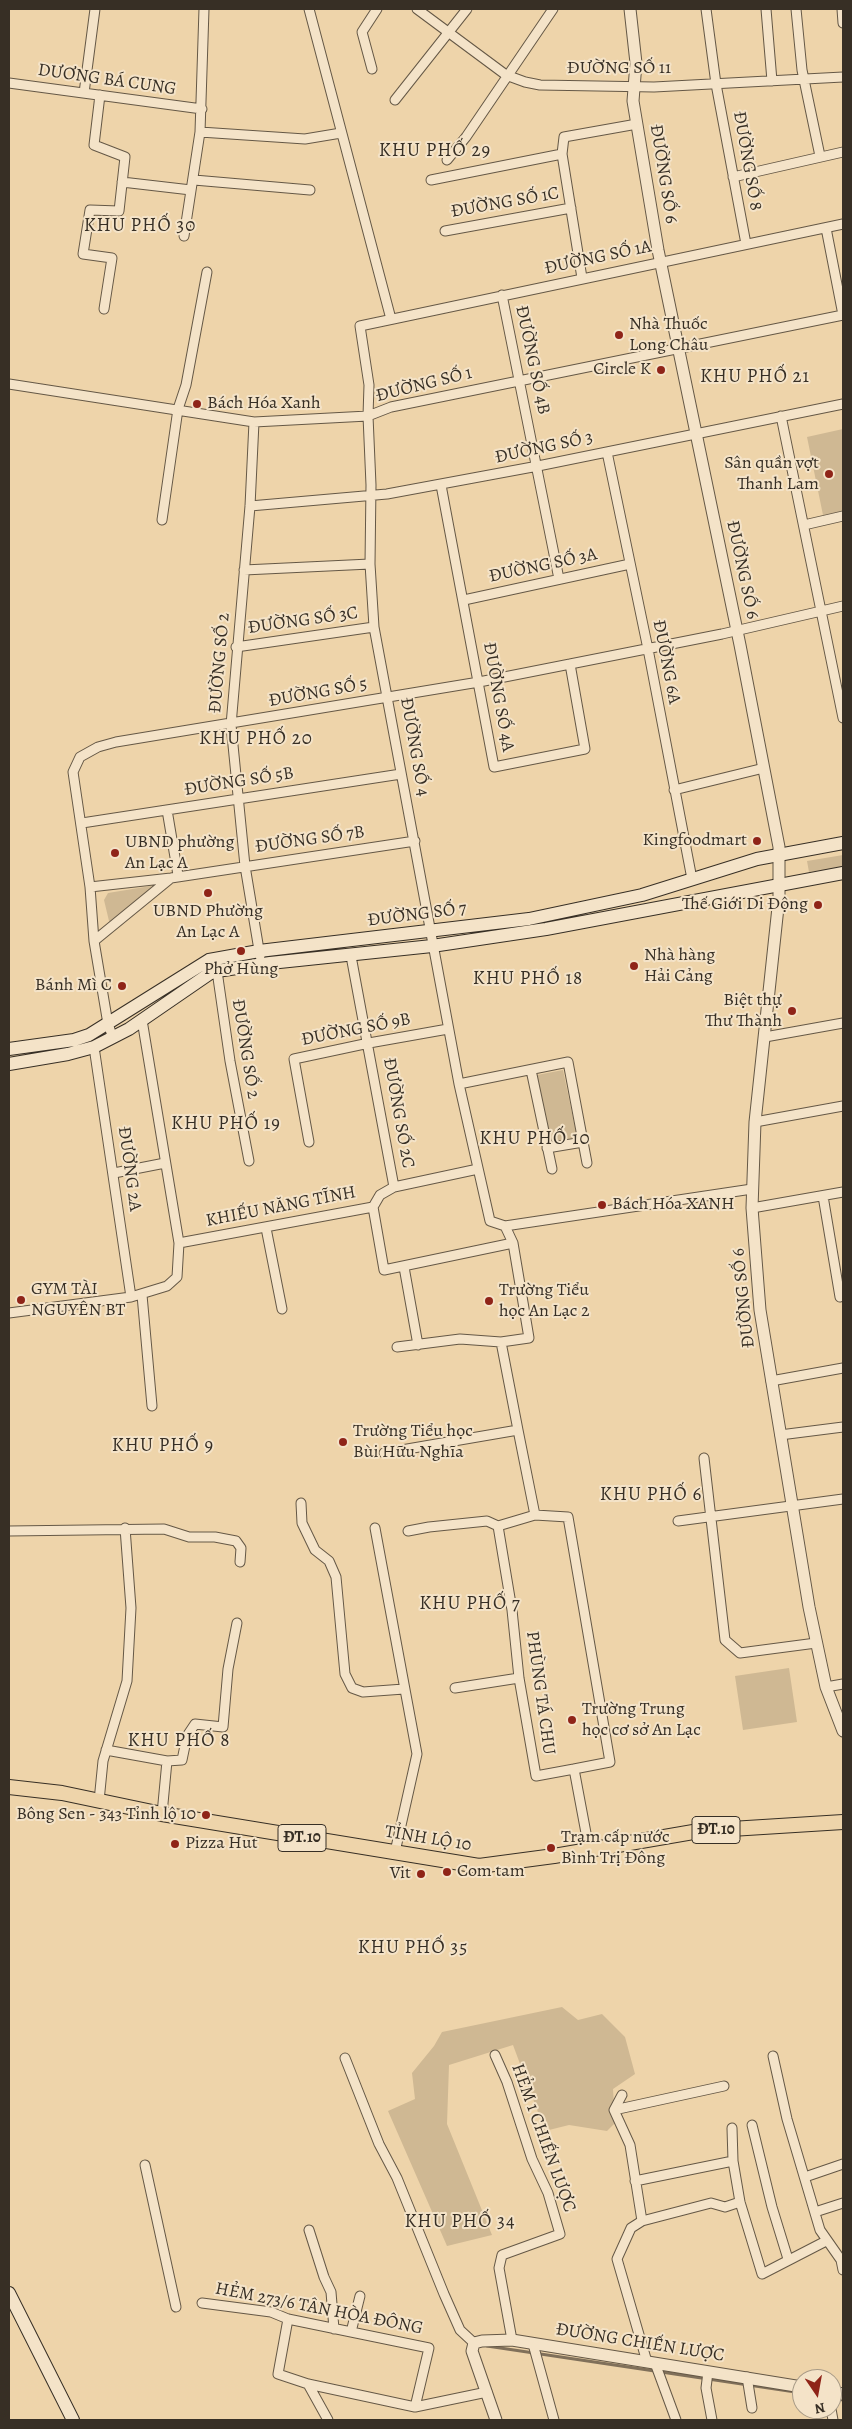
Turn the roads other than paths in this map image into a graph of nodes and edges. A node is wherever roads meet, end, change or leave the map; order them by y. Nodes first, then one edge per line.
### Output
1 (95, 9) edge
2 (204, 9) edge
3 (309, 9) edge
4 (377, 9) edge
5 (417, 9) edge
6 (467, 9) edge
7 (553, 9) edge
8 (630, 9) edge
9 (706, 9) edge
10 (766, 9) edge
11 (796, 9) edge
12 (842, 9) edge
13 (843, 23) edge
14 (449, 33) junction
15 (372, 69) dead end
16 (506, 75) junction
17 (843, 77) edge
18 (804, 80) junction
19 (772, 81) junction
20 (9, 83) edge
21 (716, 84) junction
22 (633, 87) junction
23 (84, 93) junction
24 (100, 95) junction
25 (395, 100) dead end
26 (202, 109) junction
27 (637, 124) junction
28 (200, 132) junction
29 (341, 134) junction
30 (843, 152) edge
31 (562, 154) junction
32 (820, 156) junction
33 (447, 160) dead end
34 (733, 177) junction
35 (431, 180) dead end
36 (122, 182) junction
37 (192, 185) junction
38 (310, 190) dead end
39 (571, 208) junction
40 (843, 224) edge
41 (826, 228) junction
42 (445, 231) dead end
43 (184, 236) dead end
44 (746, 244) junction
45 (660, 262) junction
46 (207, 272) dead end
47 (582, 278) junction
48 (502, 295) junction
49 (104, 309) dead end
50 (843, 315) edge
51 (391, 319) junction
52 (360, 326) joint
53 (678, 348) junction
54 (519, 380) junction
55 (9, 384) edge
56 (843, 404) edge
57 (178, 409) junction
58 (368, 416) junction
59 (781, 416) junction
60 (254, 422) junction
61 (694, 434) junction
62 (607, 452) junction
63 (538, 466) junction
64 (441, 485) junction
65 (371, 496) junction
66 (250, 506) junction
67 (843, 516) edge
68 (162, 520) dead end
69 (804, 525) junction
70 (370, 564) junction
71 (630, 564) junction
72 (244, 570) junction
73 (560, 579) junction
74 (464, 600) junction
75 (843, 606) edge
76 (822, 610) junction
77 (374, 627) junction
78 (737, 630) junction
79 (236, 648) junction
80 (648, 648) junction
81 (570, 664) junction
82 (479, 682) junction
83 (388, 697) junction
84 (843, 718) edge
85 (231, 725) junction
86 (764, 768) junction
87 (401, 774) junction
88 (674, 790) junction
89 (238, 799) junction
90 (167, 810) junction
91 (82, 823) junction
92 (415, 841) junction
93 (843, 843) edge
94 (780, 854) junction
95 (245, 866) junction
96 (843, 873) edge
97 (174, 877) junction
98 (692, 879) junction
99 (779, 884) junction
100 (90, 887) junction
101 (430, 932) junction
102 (94, 941) junction
103 (432, 946) junction
104 (260, 951) junction
105 (351, 956) junction
106 (262, 964) junction
107 (217, 971) junction
108 (142, 1020) junction
109 (843, 1023) edge
110 (108, 1024) junction
111 (448, 1029) junction
112 (765, 1037) junction
113 (113, 1038) junction
114 (369, 1042) junction
115 (94, 1047) junction
116 (9, 1049) edge
117 (9, 1064) edge
118 (531, 1070) junction
119 (458, 1084) junction
120 (843, 1106) edge
121 (756, 1122) junction
122 (309, 1142) dead end
123 (584, 1142) junction
124 (547, 1148) junction
125 (248, 1161) dead end
126 (165, 1163) junction
127 (587, 1163) dead end
128 (478, 1169) junction
129 (552, 1169) dead end
130 (114, 1173) junction
131 (394, 1187) junction
132 (752, 1189) junction
133 (843, 1192) edge
134 (823, 1196) junction
135 (373, 1207) junction
136 (752, 1208) junction
137 (505, 1226) junction
138 (266, 1228) junction
139 (179, 1243) junction
140 (513, 1243) junction
141 (404, 1267) junction
142 (142, 1295) junction
143 (131, 1297) junction
144 (840, 1297) dead end
145 (282, 1309) dead end
146 (9, 1312) edge
147 (501, 1342) junction
148 (418, 1345) junction
149 (397, 1347) dead end
150 (843, 1368) edge
151 (771, 1381) junction
152 (152, 1406) dead end
153 (843, 1427) edge
154 (518, 1430) junction
155 (780, 1435) junction
156 (384, 1453) dead end
157 (704, 1458) dead end
158 (843, 1499) edge
159 (301, 1503) dead end
160 (793, 1507) junction
161 (535, 1515) junction
162 (712, 1517) junction
163 (678, 1521) dead end
164 (498, 1526) junction
165 (125, 1528) junction
166 (375, 1528) dead end
167 (9, 1531) edge
168 (408, 1531) dead end
169 (240, 1562) dead end
170 (237, 1623) dead end
171 (816, 1643) junction
172 (519, 1678) junction
173 (843, 1684) edge
174 (826, 1687) junction
175 (455, 1688) dead end
176 (404, 1689) junction
177 (843, 1731) edge
178 (106, 1750) junction
179 (167, 1761) junction
180 (574, 1768) junction
181 (9, 1787) edge
182 (99, 1801) junction
183 (162, 1814) junction
184 (843, 1822) edge
185 (589, 1849) junction
186 (395, 1852) junction
187 (495, 2055) dead end
188 (773, 2056) dead end
189 (345, 2058) dead end
190 (724, 2086) dead end
191 (622, 2095) dead end
192 (614, 2110) junction
193 (752, 2125) dead end
194 (732, 2128) dead end
195 (734, 2160) junction
196 (843, 2164) edge
197 (145, 2165) dead end
198 (806, 2177) junction
199 (635, 2180) junction
200 (740, 2202) junction
201 (843, 2202) edge
202 (815, 2212) junction
203 (642, 2221) junction
204 (310, 2230) dead end
205 (826, 2240) junction
206 (840, 2252) edge
207 (788, 2259) junction
208 (843, 2270) edge
209 (9, 2293) edge
210 (360, 2296) dead end
211 (202, 2303) dead end
212 (176, 2307) dead end
213 (288, 2319) junction
214 (334, 2329) junction
215 (351, 2332) junction
216 (512, 2340) junction
217 (474, 2343) junction
218 (533, 2344) junction
219 (651, 2362) junction
220 (707, 2377) junction
221 (747, 2377) junction
222 (308, 2384) junction
223 (792, 2385) edge
224 (487, 2392) junction
225 (751, 2403) dead end
226 (415, 2407) junction
227 (73, 2420) edge
228 (328, 2420) edge
229 (496, 2420) edge
230 (554, 2420) edge
231 (676, 2420) edge
232 (712, 2420) edge

1 - 23 street
2 - 26 street
3 - 29 street
4 - 15 street
5 - 14 street, ĐƯỜNG SỐ 11
6 - 14 street
7 - 16 street
8 - 22 street
9 - 21 street
10 - 19 street
11 - 18 street
12 - 13 street
14 - 16 street, ĐƯỜNG SỐ 11
14 - 25 street
16 - 22 street, ĐƯỜNG SỐ 11
16 - 33 street
17 - 18 street, ĐƯỜNG SỐ 11
18 - 19 street, ĐƯỜNG SỐ 11
18 - 32 street
19 - 21 street, ĐƯỜNG SỐ 11
20 - 23 street, DƯƠNG BÁ CUNG
21 - 22 street, ĐƯỜNG SỐ 11
21 - 34 street, ĐƯỜNG SỐ 8
22 - 27 street, ĐƯỜNG SỐ 6
23 - 24 street, DƯƠNG BÁ CUNG
24 - 26 street, DƯƠNG BÁ CUNG
24 - 36 street
26 - 28 street
27 - 31 street
27 - 45 street, ĐƯỜNG SỐ 6
28 - 29 street
28 - 37 street
29 - 51 street
30 - 32 street
31 - 35 street
31 - 39 street
32 - 34 street
34 - 44 street, ĐƯỜNG SỐ 8
36 - 37 street
36 - 49 street
37 - 38 street
37 - 43 street
39 - 42 street, ĐƯỜNG SỐ 1C
39 - 47 street
40 - 41 street, ĐƯỜNG SỐ 1A
41 - 44 street, ĐƯỜNG SỐ 1A
41 - 50 street
44 - 45 street, ĐƯỜNG SỐ 1A
45 - 47 street, ĐƯỜNG SỐ 1A
45 - 53 street, ĐƯỜNG SỐ 6
46 - 57 street
47 - 48 street, ĐƯỜNG SỐ 1A
48 - 51 street, ĐƯỜNG SỐ 1A
48 - 54 street, ĐƯỜNG SỐ 4B
50 - 53 street, ĐƯỜNG SỐ 1
51 - 52 street, ĐƯỜNG SỐ 1A
52 - 58 street, ĐƯỜNG SỐ 4
53 - 54 street, ĐƯỜNG SỐ 1
53 - 61 street, ĐƯỜNG SỐ 6
54 - 58 street, ĐƯỜNG SỐ 1
54 - 63 street, ĐƯỜNG SỐ 4B
55 - 57 street, ĐƯỜNG SỐ 1
56 - 59 street, ĐƯỜNG SỐ 3
57 - 60 street, ĐƯỜNG SỐ 1
57 - 68 street
58 - 60 street, ĐƯỜNG SỐ 1
58 - 65 street, ĐƯỜNG SỐ 4
59 - 61 street, ĐƯỜNG SỐ 3
59 - 69 street
60 - 66 street, ĐƯỜNG SỐ 2
61 - 62 street, ĐƯỜNG SỐ 3
61 - 78 street, ĐƯỜNG SỐ 6
62 - 63 street, ĐƯỜNG SỐ 3
62 - 71 street, ĐƯỜNG 6A
63 - 64 street, ĐƯỜNG SỐ 3
63 - 73 street, ĐƯỜNG SỐ 4B
64 - 65 street, ĐƯỜNG SỐ 3
64 - 74 street, ĐƯỜNG SỐ 4A
65 - 66 street, ĐƯỜNG SỐ 3
65 - 70 street, ĐƯỜNG SỐ 4
66 - 72 street, ĐƯỜNG SỐ 2
67 - 69 street
69 - 76 street
70 - 72 street
70 - 77 street, ĐƯỜNG SỐ 4
71 - 73 street, ĐƯỜNG SỐ 3A
71 - 80 street, ĐƯỜNG 6A
72 - 79 street, ĐƯỜNG SỐ 2
73 - 74 street, ĐƯỜNG SỐ 3A
74 - 82 street, ĐƯỜNG SỐ 4A
75 - 76 street, ĐƯỜNG SỐ 5
76 - 78 street, ĐƯỜNG SỐ 5
76 - 84 street
77 - 79 street, ĐƯỜNG SỐ 3C
77 - 83 street, ĐƯỜNG SỐ 4
78 - 80 street, ĐƯỜNG SỐ 5
78 - 86 street, ĐƯỜNG SỐ 6
79 - 85 street, ĐƯỜNG SỐ 2
80 - 81 street, ĐƯỜNG SỐ 5
80 - 88 street, ĐƯỜNG 6A
81 - 82 street, ĐƯỜNG SỐ 5
81 - 82 street, ĐƯỜNG SỐ 4A
82 - 83 street, ĐƯỜNG SỐ 5
83 - 85 street, ĐƯỜNG SỐ 5
83 - 87 street, ĐƯỜNG SỐ 4
85 - 89 street, ĐƯỜNG SỐ 2
85 - 91 street, ĐƯỜNG SỐ 5
86 - 88 street
86 - 94 street, ĐƯỜNG SỐ 6
87 - 89 street, ĐƯỜNG SỐ 5B
87 - 92 street, ĐƯỜNG SỐ 4
88 - 98 street, ĐƯỜNG 6A
89 - 90 street, ĐƯỜNG SỐ 5B
89 - 95 street, ĐƯỜNG SỐ 2
90 - 91 street, ĐƯỜNG SỐ 5B
90 - 97 street
91 - 100 street, ĐƯỜNG SỐ 5
92 - 95 street, ĐƯỜNG SỐ 7B
92 - 101 street, ĐƯỜNG SỐ 4
93 - 94 main road, ĐƯỜNG SỐ 7
94 - 98 main road, ĐƯỜNG SỐ 7
94 - 99 street, ĐƯỜNG SỐ 6
95 - 97 street, ĐƯỜNG SỐ 7B
95 - 104 street, ĐƯỜNG SỐ 2
96 - 99 main road, ĐƯỜNG SỐ 7
97 - 100 street, ĐƯỜNG SỐ 7B
97 - 102 street
98 - 101 main road, ĐƯỜNG SỐ 7
99 - 103 main road, ĐƯỜNG SỐ 7
99 - 112 street, ĐƯỜNG SỐ 6
100 - 102 street, ĐƯỜNG SỐ 5
101 - 103 street, ĐƯỜNG SỐ 4
101 - 104 main road, ĐƯỜNG SỐ 7
102 - 110 street, ĐƯỜNG SỐ 5
103 - 105 main road, ĐƯỜNG SỐ 7
103 - 111 street, ĐƯỜNG SỐ 4
104 - 106 street, ĐƯỜNG SỐ 2
104 - 110 main road, ĐƯỜNG SỐ 7
105 - 106 main road, ĐƯỜNG SỐ 7
105 - 114 street, ĐƯỜNG SỐ 2C
106 - 107 main road, ĐƯỜNG SỐ 7
107 - 108 main road, ĐƯỜNG SỐ 7
107 - 125 street, ĐƯỜNG SỐ 2
108 - 113 main road, ĐƯỜNG SỐ 7
108 - 126 street
109 - 112 street
110 - 113 street, ĐƯỜNG SỐ 5
110 - 116 main road, ĐƯỜNG SỐ 7
111 - 114 street, ĐƯỜNG SỐ 9B
111 - 119 street, ĐƯỜNG SỐ 4
112 - 121 street, ĐƯỜNG SỐ 6
113 - 115 main road, ĐƯỜNG SỐ 7
114 - 122 street, ĐƯỜNG SỐ 9B
114 - 131 street, ĐƯỜNG SỐ 2C
115 - 117 main road, ĐƯỜNG SỐ 7
115 - 130 street, ĐƯỜNG 2A
118 - 119 street
118 - 123 street
118 - 124 street
119 - 128 street, ĐƯỜNG SỐ 4
120 - 121 street
121 - 132 street, ĐƯỜNG SỐ 6
123 - 124 street
123 - 127 street
124 - 129 street
126 - 130 street
126 - 139 street
128 - 131 street, KHIẾU NĂNG TĨNH
128 - 137 street
130 - 143 street, ĐƯỜNG 2A
131 - 135 street, KHIẾU NĂNG TĨNH
132 - 136 street, ĐƯỜNG SỐ 6
132 - 137 street
133 - 134 street
134 - 136 street
134 - 144 street
135 - 138 street, KHIẾU NĂNG TĨNH
135 - 141 street
136 - 151 street, ĐƯỜNG SỐ 6
137 - 140 street
138 - 139 street, KHIẾU NĂNG TĨNH
138 - 145 street
139 - 142 street
140 - 141 street
140 - 147 street
141 - 148 street
142 - 143 street
142 - 152 street
143 - 146 street
147 - 148 street
147 - 154 street
148 - 149 street
150 - 151 street
151 - 155 street, ĐƯỜNG SỐ 6
153 - 155 street
154 - 156 street
154 - 161 street
155 - 160 street, ĐƯỜNG SỐ 6
157 - 162 street
158 - 160 street
159 - 176 street
160 - 162 street
160 - 171 street, ĐƯỜNG SỐ 6
161 - 164 street, PHÙNG TÁ CHU
161 - 180 street, PHÙNG TÁ CHU
162 - 163 street
162 - 171 street
164 - 168 street
164 - 172 street, PHÙNG TÁ CHU
165 - 167 street
165 - 169 street
165 - 178 street
166 - 176 street
170 - 179 street
171 - 174 street, ĐƯỜNG SỐ 6
172 - 175 street
172 - 180 street, PHÙNG TÁ CHU
173 - 174 street
174 - 177 street, ĐƯỜNG SỐ 6
176 - 186 street
178 - 179 street
178 - 182 street
179 - 183 street
180 - 185 street, PHÙNG TÁ CHU
181 - 182 main road, TỈNH LỘ 10 / ĐT.10
182 - 183 main road, TỈNH LỘ 10 / ĐT.10
183 - 186 main road, TỈNH LỘ 10 / ĐT.10
184 - 185 main road, TỈNH LỘ 10 / ĐT.10
185 - 186 main road, TỈNH LỘ 10 / ĐT.10
187 - 216 street, HẺM 1 CHIẾN LƯỢC
188 - 198 street
189 - 217 street
190 - 192 street
191 - 192 street
192 - 199 street
193 - 207 street
194 - 195 street
195 - 199 street
195 - 200 street
196 - 198 street
197 - 212 street
198 - 202 street
199 - 203 street
200 - 203 street
200 - 207 street
201 - 202 street
202 - 205 street
203 - 219 street
204 - 214 street
205 - 206 street
205 - 207 street
206 - 208 street
209 - 227 main road
210 - 215 street
211 - 213 street, HẺM 273/6 TÂN HÒA ĐÔNG
213 - 214 street, HẺM 273/6 TÂN HÒA ĐÔNG
213 - 222 street
214 - 215 street, HẺM 273/6 TÂN HÒA ĐÔNG
215 - 226 street, HẺM 273/6 TÂN HÒA ĐÔNG
216 - 217 street, ĐƯỜNG CHIẾN LƯỢC
216 - 218 street, ĐƯỜNG CHIẾN LƯỢC
217 - 224 street
218 - 219 street, ĐƯỜNG CHIẾN LƯỢC
218 - 230 street
219 - 220 street, ĐƯỜNG CHIẾN LƯỢC
219 - 231 street
220 - 221 street, ĐƯỜNG CHIẾN LƯỢC
220 - 232 street
221 - 223 street, ĐƯỜNG CHIẾN LƯỢC
221 - 225 street
222 - 226 street
222 - 228 street
224 - 226 street
224 - 229 street

